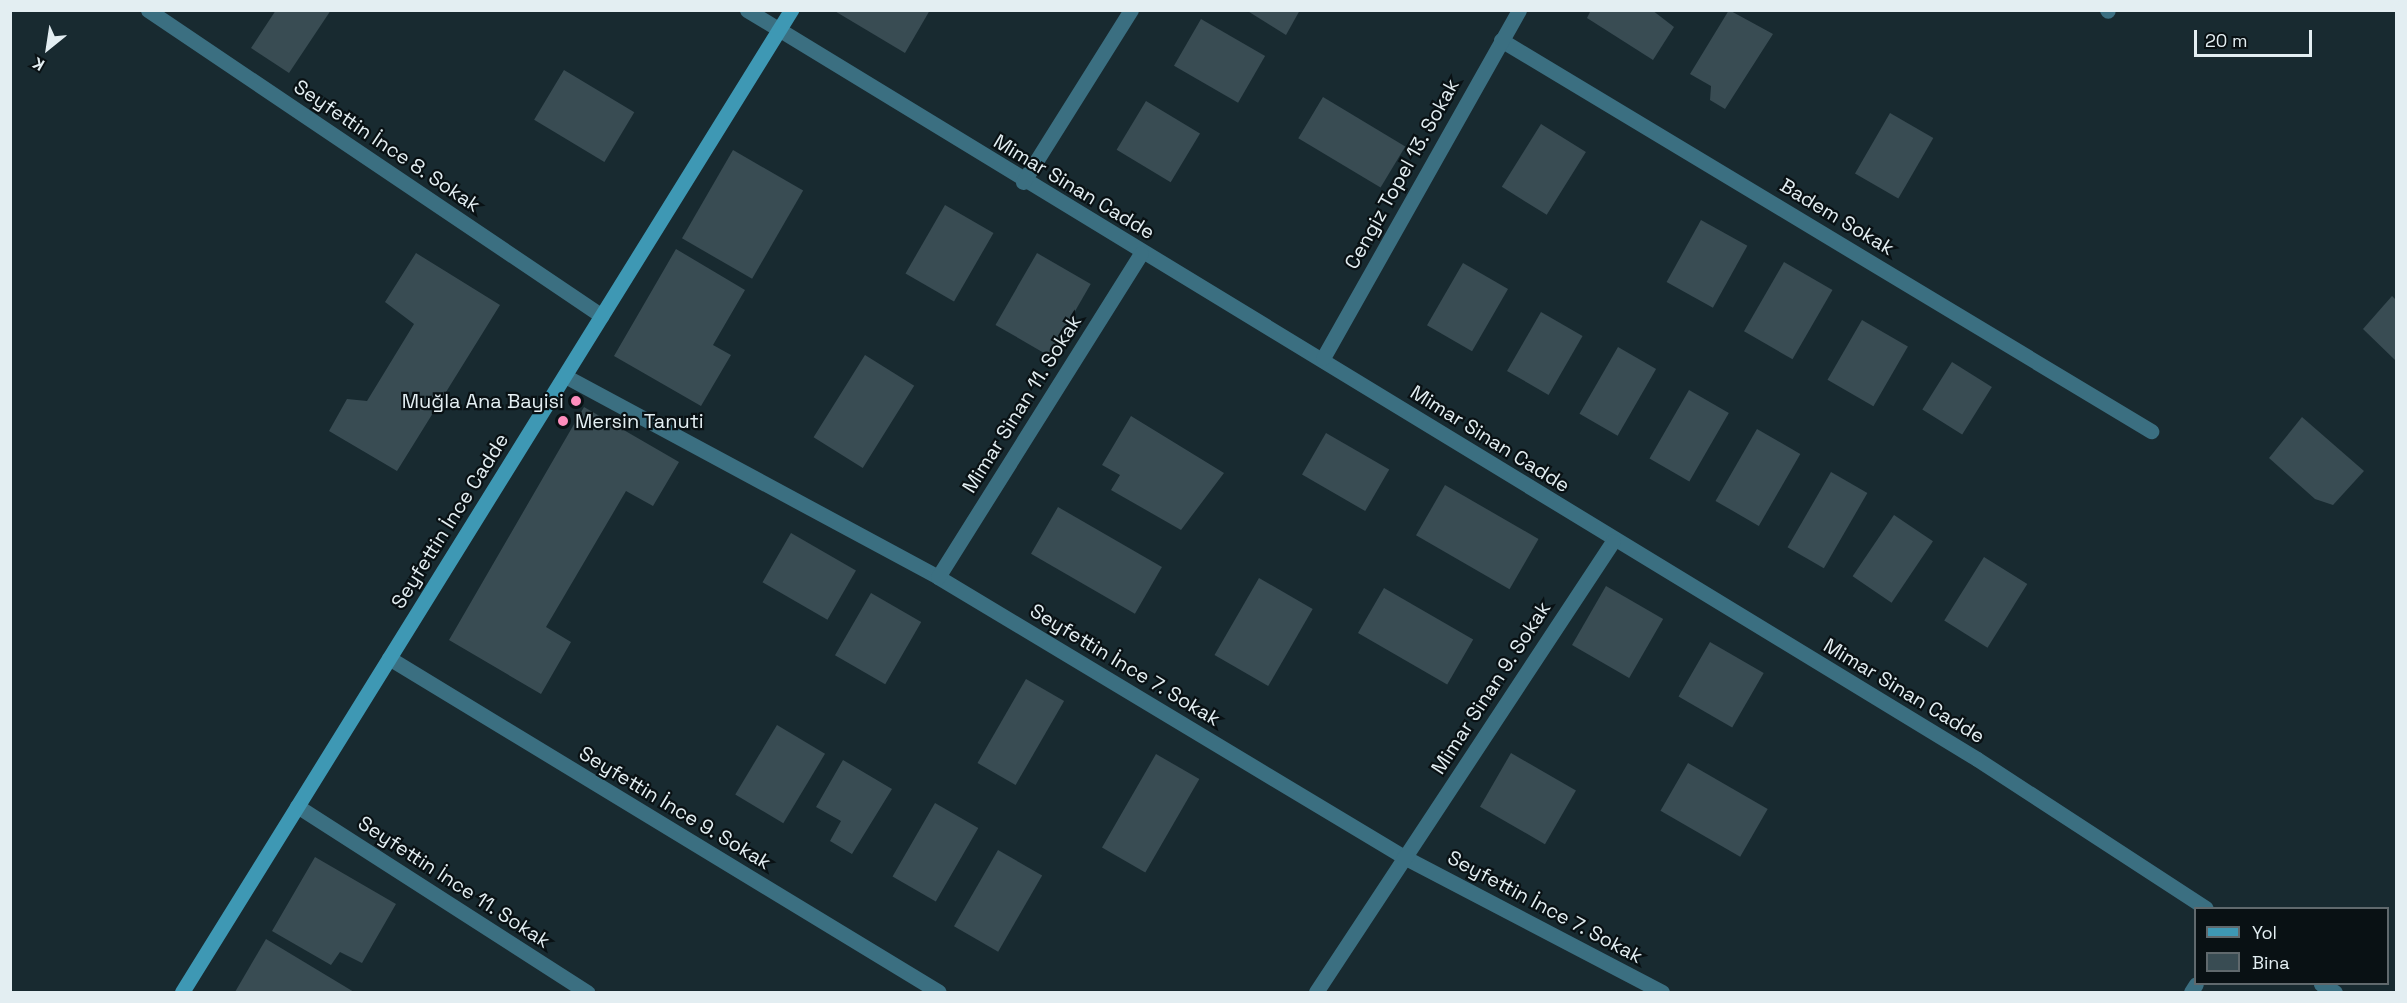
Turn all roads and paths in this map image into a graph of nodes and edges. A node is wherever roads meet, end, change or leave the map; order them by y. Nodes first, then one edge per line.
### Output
1 (148, 10) edge
2 (747, 10) edge
3 (791, 10) edge
4 (1131, 10) edge
5 (1519, 10) edge
6 (779, 30) junction
7 (1502, 40) junction
8 (1023, 182) junction
9 (1141, 253) junction
10 (602, 316) junction
11 (1323, 358) junction
12 (565, 376) junction
13 (2151, 431) dead end
14 (1613, 541) junction
15 (938, 577) junction
16 (389, 658) junction
17 (297, 806) junction
18 (1404, 857) junction
19 (2203, 907) edge
20 (182, 993) edge
21 (587, 993) edge
22 (939, 993) edge
23 (1316, 993) edge
24 (1662, 993) edge

1 - 10 street, Seyfettin İnce 8. Sokak
2 - 6 street, Mimar Sinan Cadde
3 - 6 main road, Seyfettin İnce Cadde
4 - 8 street
5 - 7 street, Cengiz Topel 13. Sokak
6 - 8 street, Mimar Sinan Cadde
6 - 10 main road, Seyfettin İnce Cadde
7 - 11 street, Cengiz Topel 13. Sokak
7 - 13 street, Badem Sokak
8 - 9 street, Mimar Sinan Cadde
9 - 11 street, Mimar Sinan Cadde
9 - 15 street, Mimar Sinan 11. Sokak
10 - 12 main road, Seyfettin İnce Cadde
11 - 14 street, Mimar Sinan Cadde
12 - 15 street, Seyfettin İnce 7. Sokak
12 - 16 main road, Seyfettin İnce Cadde
14 - 18 street, Mimar Sinan 9. Sokak
14 - 19 street, Mimar Sinan Cadde
15 - 18 street, Seyfettin İnce 7. Sokak
16 - 17 main road, Seyfettin İnce Cadde
16 - 22 street, Seyfettin İnce 9. Sokak
17 - 20 main road, Seyfettin İnce Cadde
17 - 21 street, Seyfettin İnce 11. Sokak
18 - 23 street, Mimar Sinan 9. Sokak
18 - 24 street, Seyfettin İnce 7. Sokak

